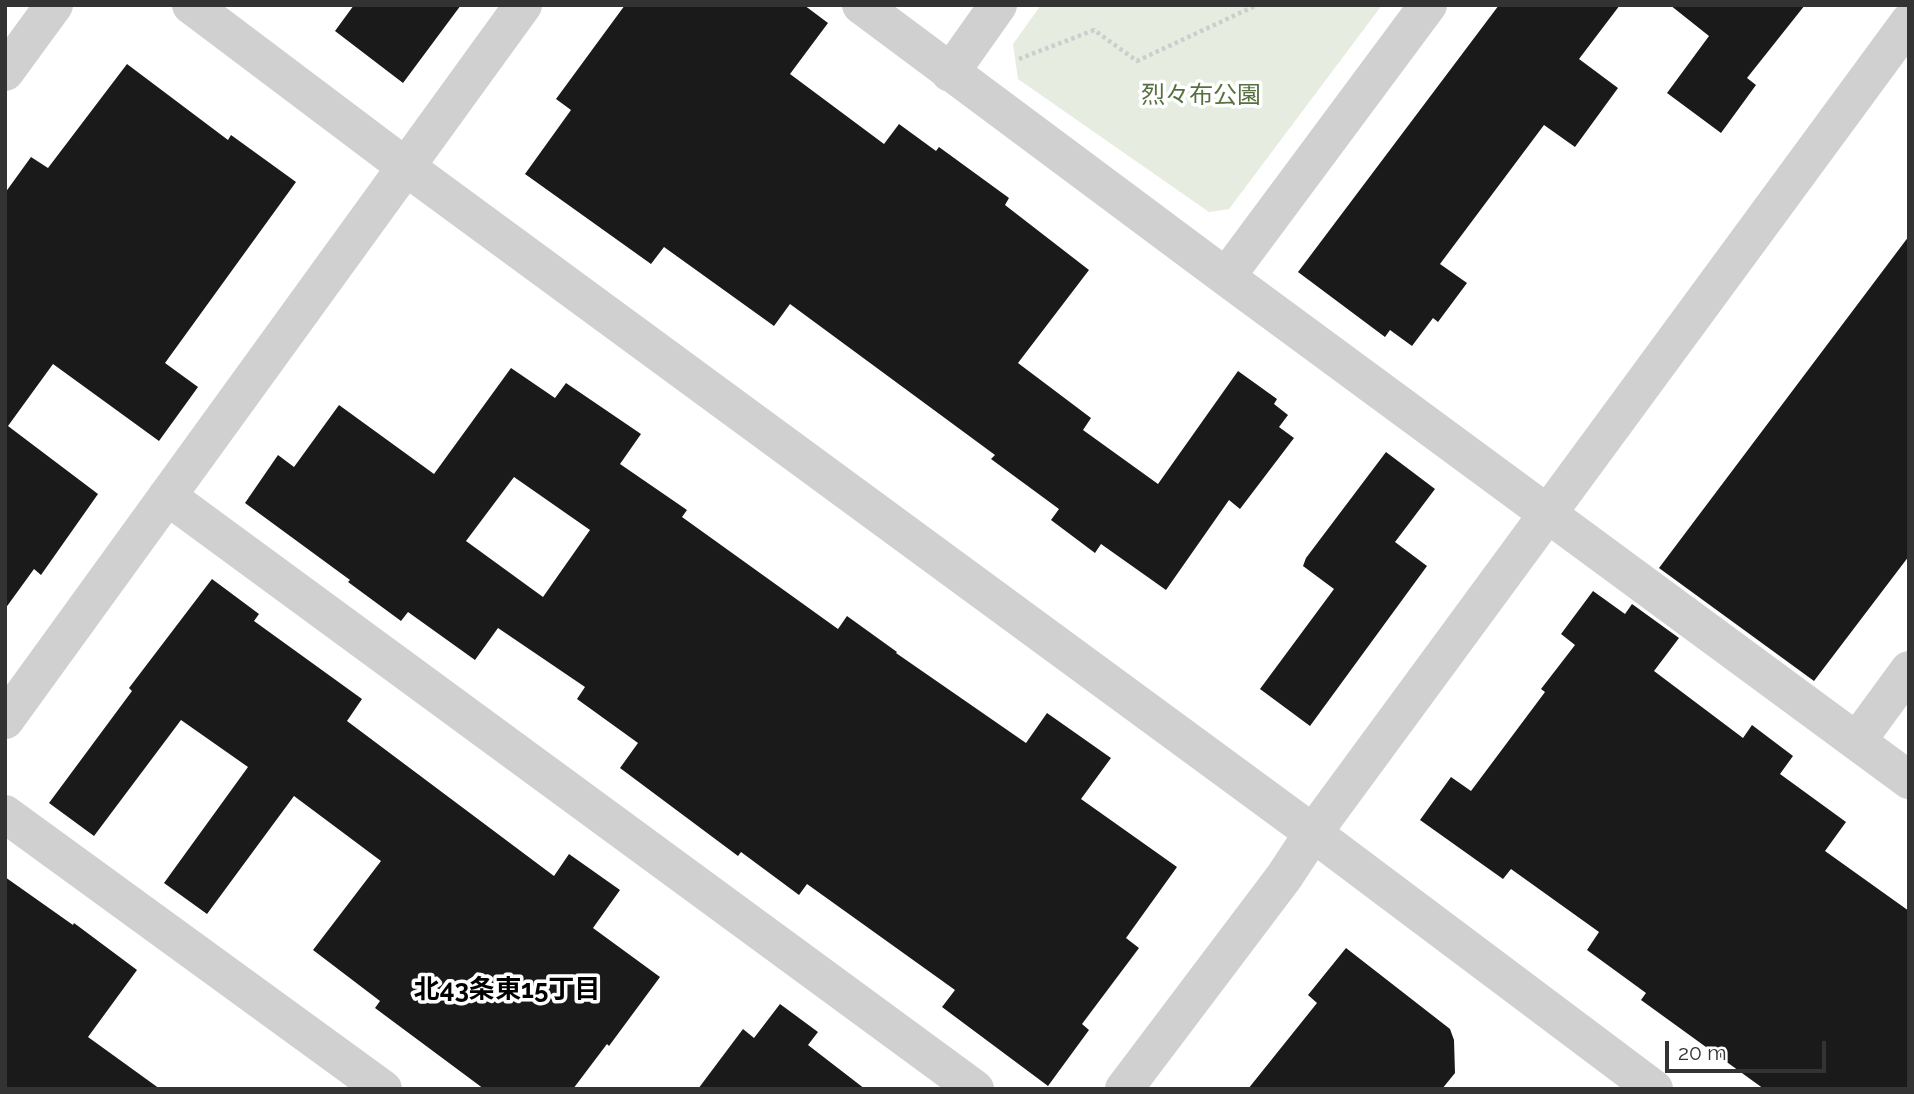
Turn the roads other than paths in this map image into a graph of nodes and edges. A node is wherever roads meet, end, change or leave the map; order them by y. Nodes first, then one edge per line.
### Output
1 (54, 5) edge
2 (191, 5) edge
3 (523, 5) edge
4 (861, 5) edge
5 (998, 5) edge
6 (1428, 5) edge
7 (1909, 22) edge
8 (5, 72) edge
9 (950, 73) junction
10 (406, 167) junction
11 (1226, 277) junction
12 (167, 496) junction
13 (1548, 513) junction
14 (1909, 670) edge
15 (5, 720) edge
16 (1857, 741) junction
17 (1909, 780) edge
18 (5, 814) edge
19 (1313, 833) junction
20 (383, 1089) edge
21 (975, 1089) edge
22 (1124, 1089) edge
23 (1654, 1089) edge

1 - 8 street
2 - 10 street
3 - 10 street
4 - 9 street
5 - 9 street
6 - 11 street
7 - 13 street
9 - 11 street
10 - 12 street
10 - 19 street
11 - 13 street
12 - 15 street
12 - 21 street
13 - 16 street
13 - 19 street
14 - 16 street
16 - 17 street
18 - 20 street
19 - 22 street
19 - 23 street

